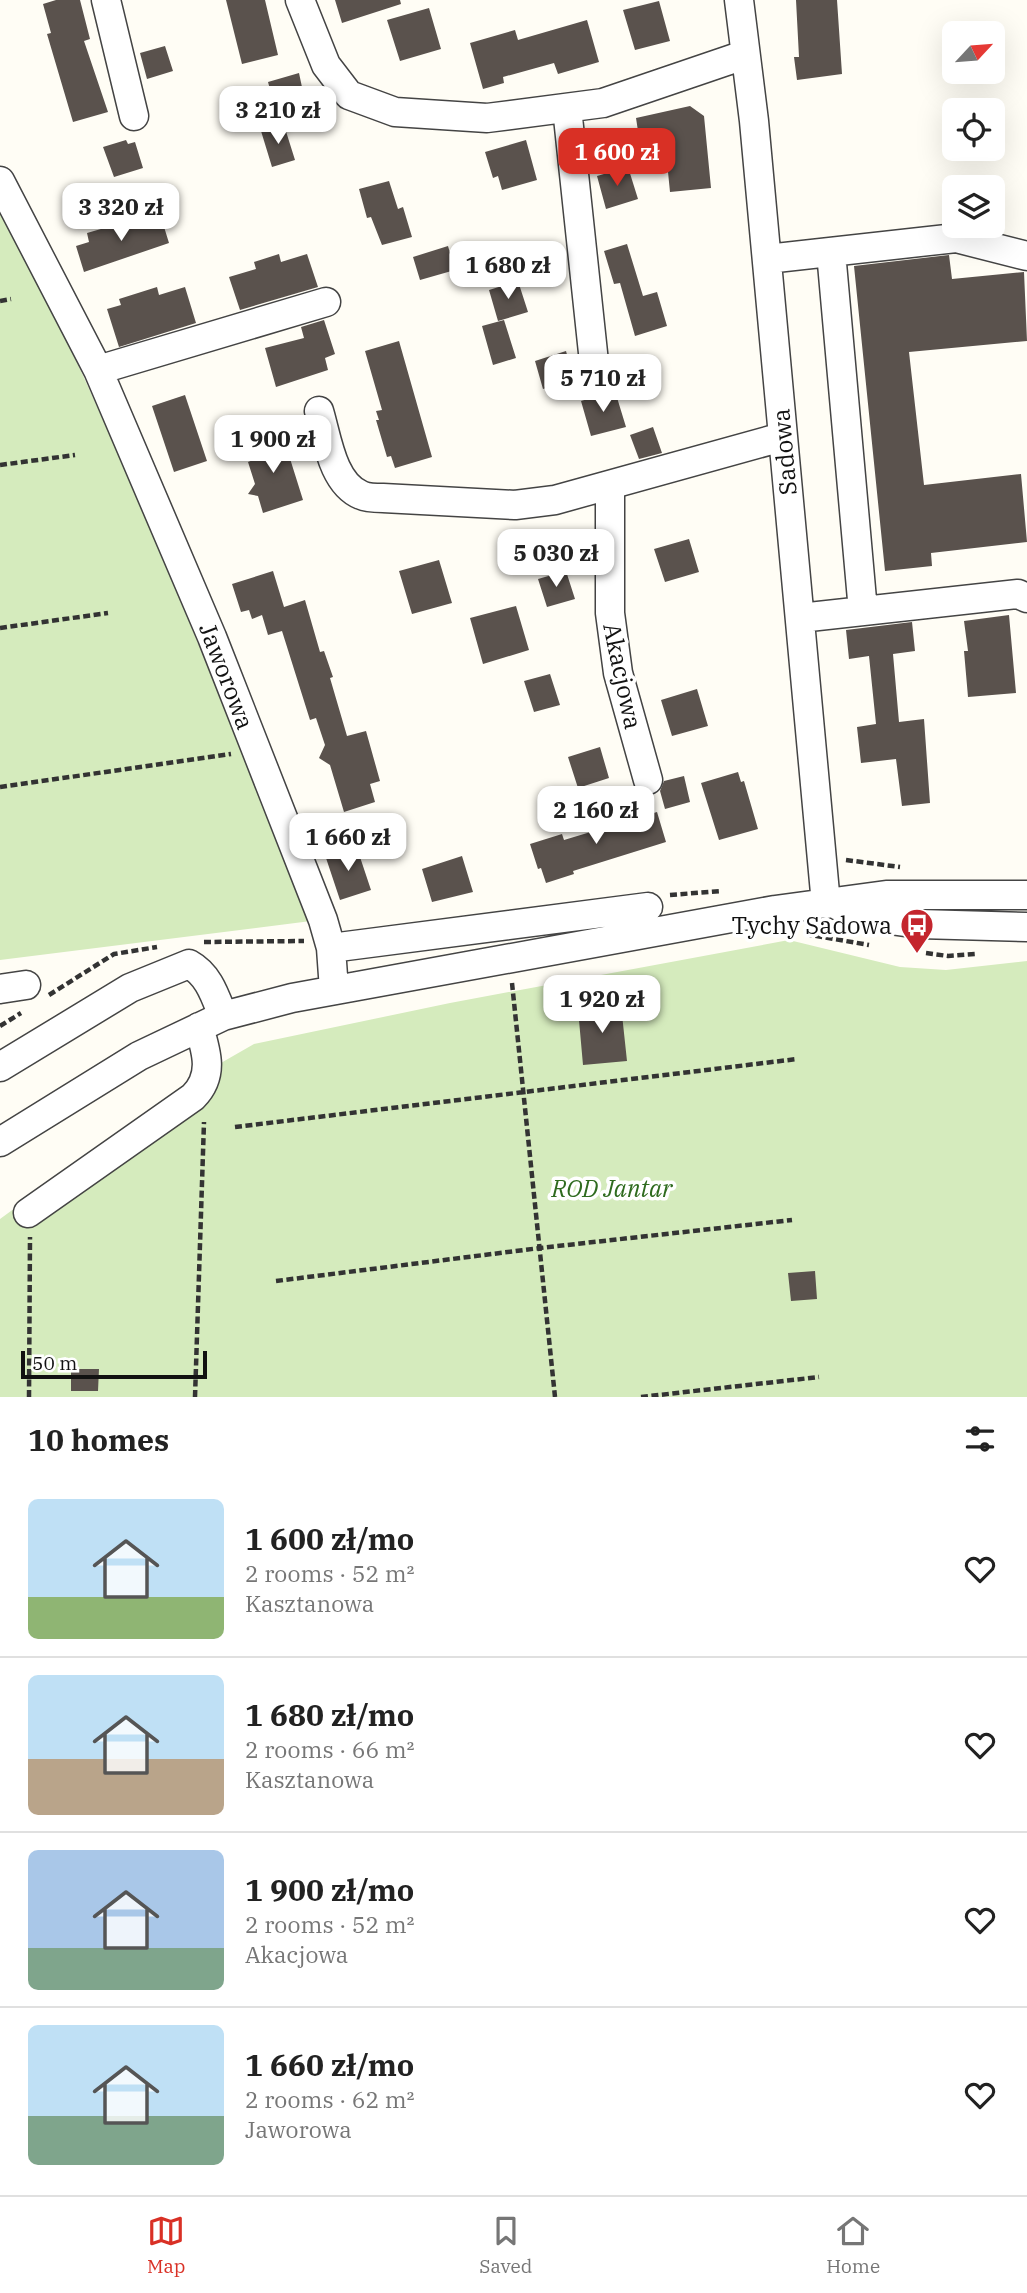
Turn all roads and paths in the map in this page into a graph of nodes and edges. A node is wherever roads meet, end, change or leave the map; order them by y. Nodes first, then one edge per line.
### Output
1 (106, 0) edge
2 (300, 0) edge
3 (738, 0) edge
4 (744, 55) junction
5 (567, 108) junction
6 (134, 116) dead end
7 (0, 181) edge
8 (831, 252) junction
9 (1027, 256) edge
10 (767, 259) junction
11 (11, 299) dead end
12 (0, 301) edge
13 (326, 302) dead end
14 (98, 370) junction
15 (596, 381) dead end
16 (319, 411) dead end
17 (782, 437) junction
18 (75, 455) dead end
19 (0, 464) edge
20 (610, 486) junction
21 (1027, 598) edge
22 (863, 611) junction
23 (108, 613) dead end
24 (800, 618) junction
25 (0, 628) edge
26 (256, 750) junction
27 (648, 780) dead end
28 (0, 787) edge
29 (1027, 895) edge
30 (826, 904) junction
31 (648, 907) dead end
32 (1027, 927) edge
33 (792, 933) dead end
34 (875, 946) dead end
35 (331, 948) junction
36 (924, 952) dead end
37 (985, 954) dead end
38 (512, 979) dead end
39 (334, 990) junction
40 (211, 1022) junction
41 (797, 1059) dead end
42 (0, 1067) edge
43 (523, 1091) junction
44 (193, 1097) junction
45 (235, 1128) dead end
46 (0, 1142) edge
47 (28, 1213) joint
48 (792, 1220) dead end
49 (540, 1248) junction
50 (276, 1281) dead end
51 (819, 1377) dead end
52 (29, 1397) edge
53 (195, 1397) edge
54 (555, 1397) edge
55 (642, 1397) edge

1 - 6 street
2 - 5 street
3 - 4 street, Sadowa
4 - 5 street
4 - 10 street, Sadowa
5 - 15 street
7 - 14 street, Jaworowa
8 - 9 street
8 - 10 street
8 - 22 street
10 - 17 street, Sadowa
11 - 12 path
13 - 14 street
14 - 26 street, Jaworowa
16 - 20 street
17 - 20 street
17 - 24 street, Sadowa
18 - 19 path
20 - 27 street, Akacjowa
21 - 22 street
22 - 24 street
23 - 25 path
24 - 30 street, Sadowa
26 - 28 path
26 - 35 street, Jaworowa
29 - 30 street
30 - 32 street
30 - 39 street
31 - 35 street
33 - 34 path
35 - 39 street, Jaworowa
36 - 37 path
38 - 43 path
39 - 40 street
40 - 42 street
40 - 44 street
40 - 46 street
41 - 43 path
43 - 45 path
43 - 49 path
44 - 47 street
44 - 53 path
47 - 52 path
48 - 49 path
49 - 50 path
49 - 54 path
51 - 55 path

